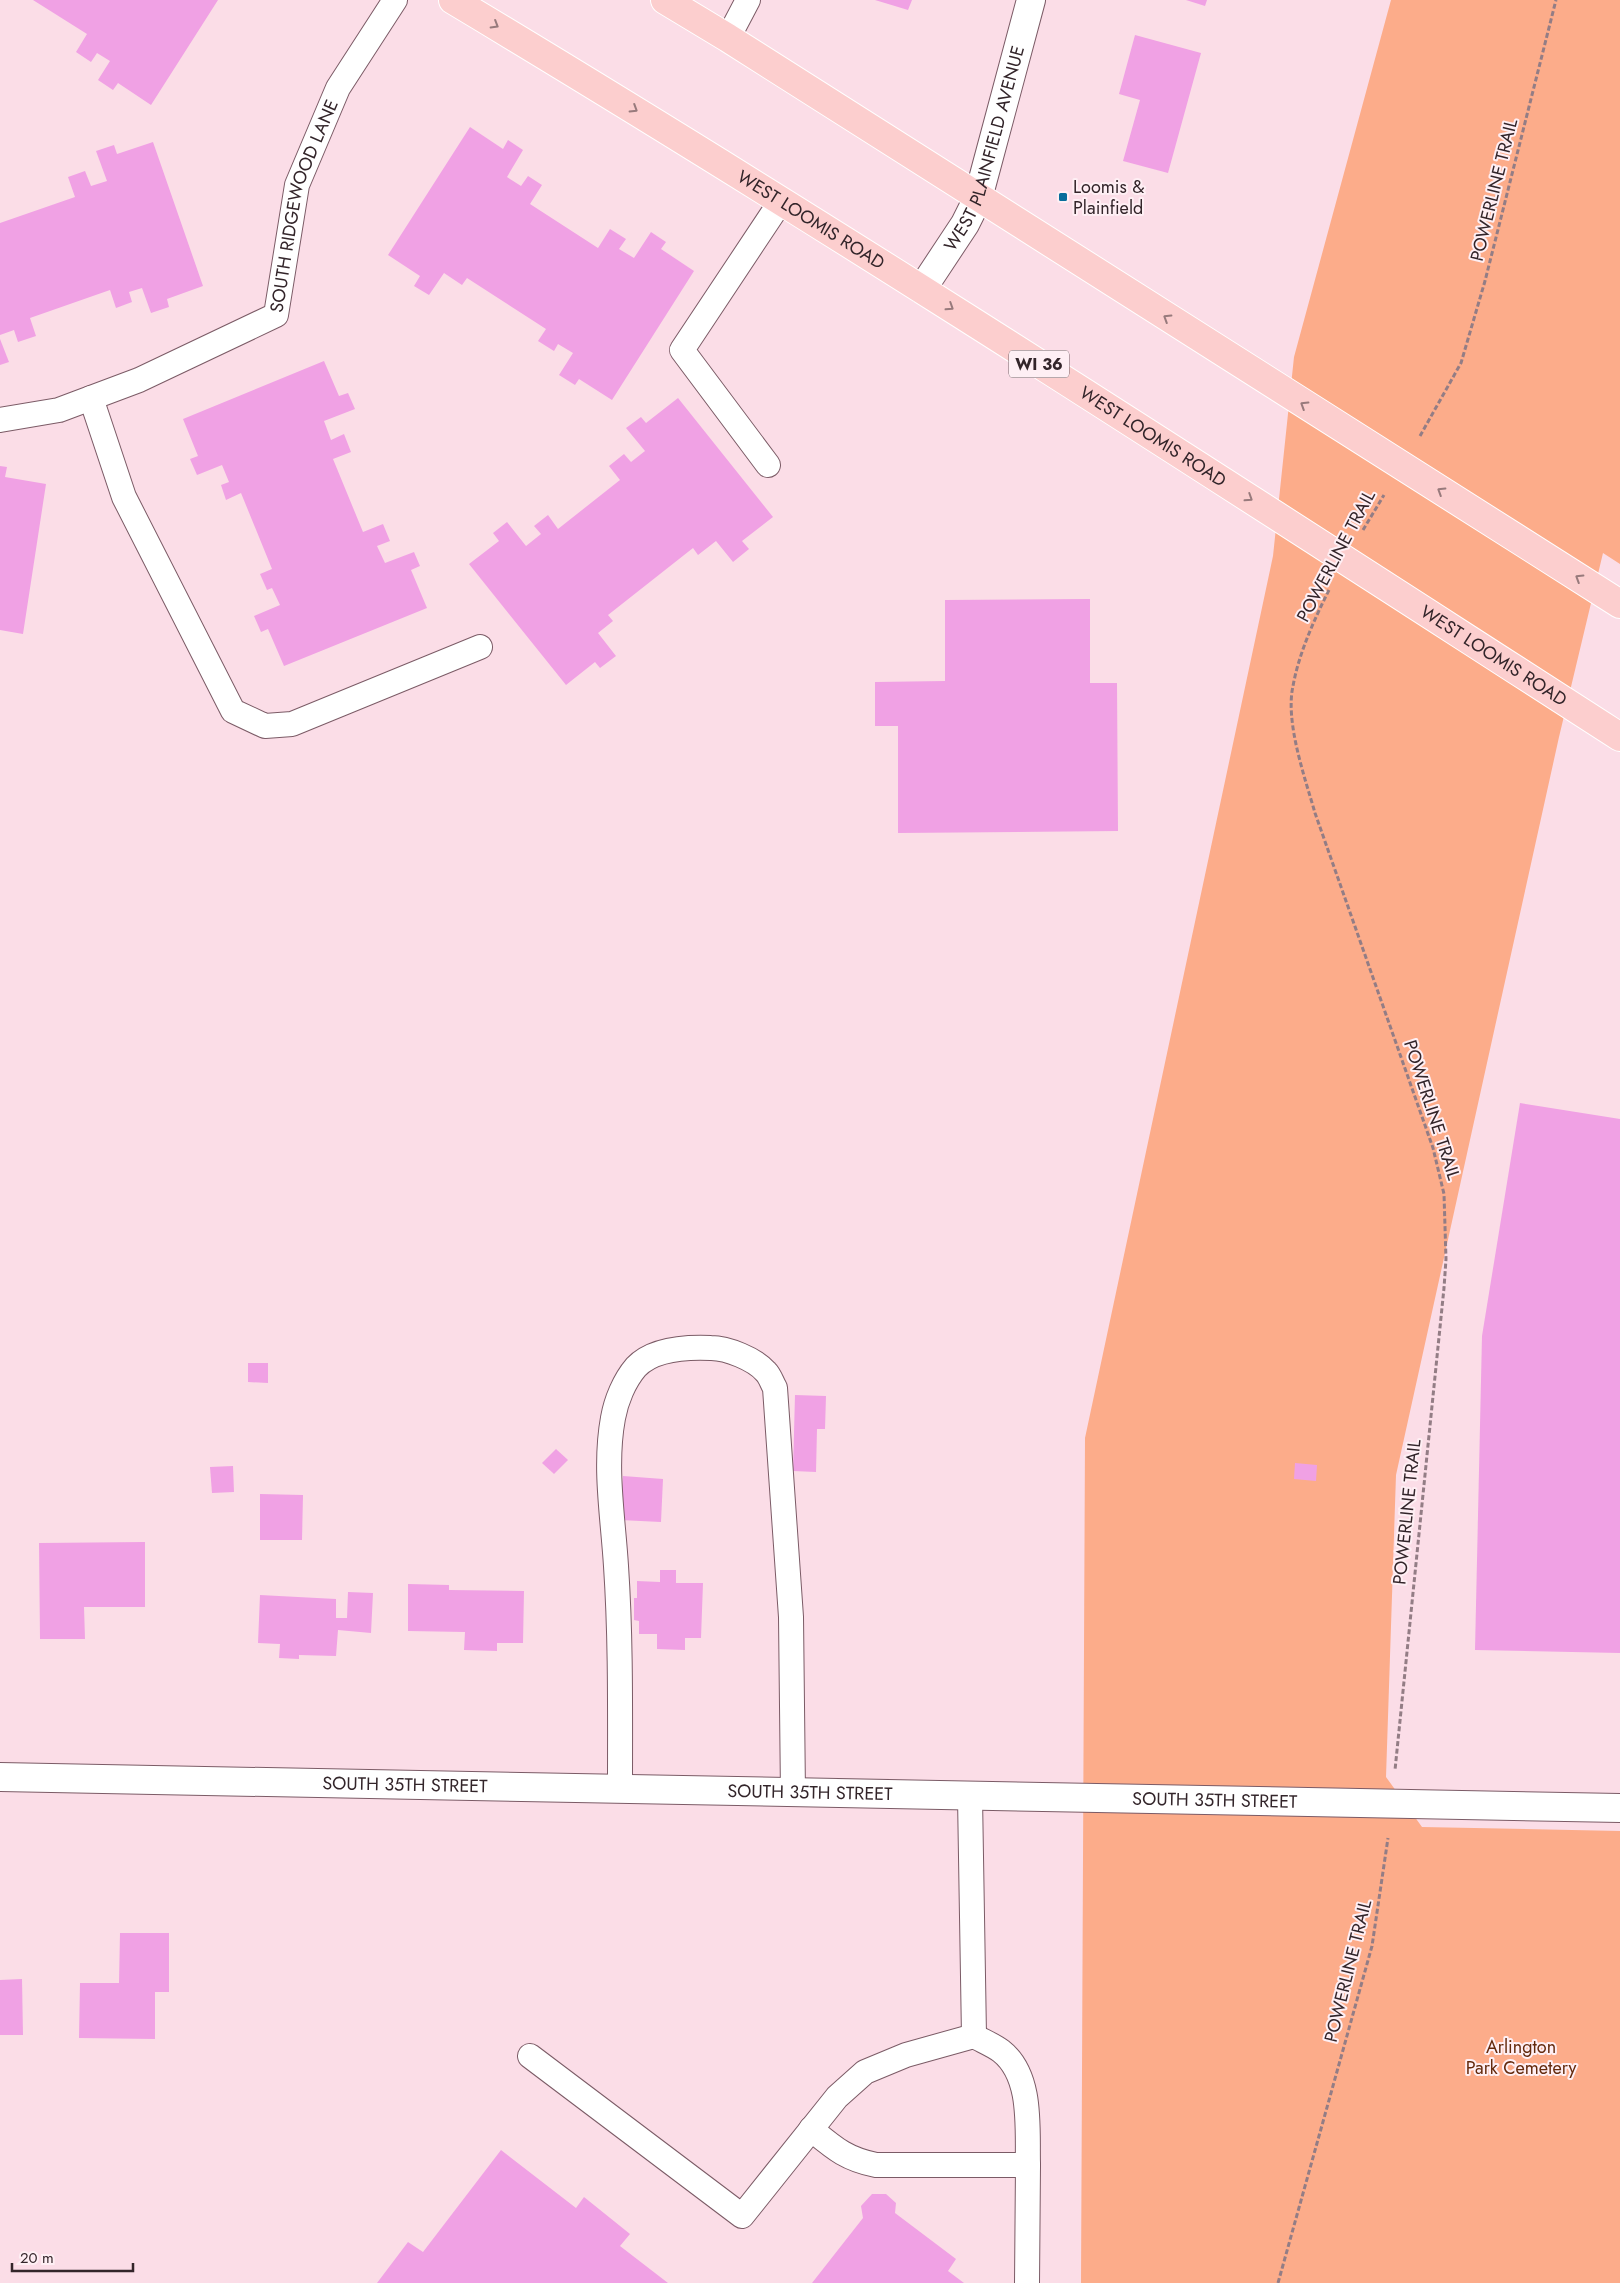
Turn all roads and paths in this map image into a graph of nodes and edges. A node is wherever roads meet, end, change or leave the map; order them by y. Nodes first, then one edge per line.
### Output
1 (395, 0) edge
2 (453, 0) edge
3 (665, 0) edge
4 (748, 0) edge
5 (1031, 0) edge
6 (1556, 0) edge
7 (728, 38) junction
8 (978, 198) junction
9 (781, 201) junction
10 (922, 289) junction
11 (91, 398) junction
12 (0, 420) edge
13 (768, 465) dead end
14 (1401, 466) junction
15 (1345, 560) junction
16 (1620, 604) edge
17 (480, 647) dead end
18 (1620, 737) edge
19 (0, 1777) edge
20 (620, 1790) junction
21 (793, 1794) junction
22 (970, 1797) junction
23 (1391, 1804) junction
24 (1620, 1808) edge
25 (974, 2036) junction
26 (530, 2056) dead end
27 (811, 2129) junction
28 (1028, 2165) junction
29 (1028, 2283) edge
30 (1278, 2283) edge

1 - 11 lane, SOUTH RIDGEWOOD LANE
2 -> 9 main road, WEST LOOMIS ROAD / WI 36
3 - 7 main road
4 - 7 lane
5 - 8 street, WEST PLAINFIELD AVENUE
6 - 14 path, POWERLINE TRAIL
7 - 8 main road
8 - 10 street, WEST PLAINFIELD AVENUE
14 -> 8 main road
9 - 10 main road, WEST LOOMIS ROAD / WI 36
9 - 13 lane
10 -> 15 main road, WEST LOOMIS ROAD / WI 36
11 - 12 lane, SOUTH RIDGEWOOD LANE
11 - 17 lane
14 - 15 path, POWERLINE TRAIL
16 -> 14 main road
15 - 18 main road, WEST LOOMIS ROAD / WI 36
15 - 23 path, POWERLINE TRAIL
19 - 20 street, SOUTH 35TH STREET
20 - 21 street, SOUTH 35TH STREET
20 - 21 lane
21 - 22 street, SOUTH 35TH STREET
22 - 23 street, SOUTH 35TH STREET
22 - 25 lane
23 - 24 street, SOUTH 35TH STREET
23 - 30 path, POWERLINE TRAIL
25 - 27 lane
25 - 28 lane
26 - 27 lane
27 - 28 lane
28 - 29 lane

